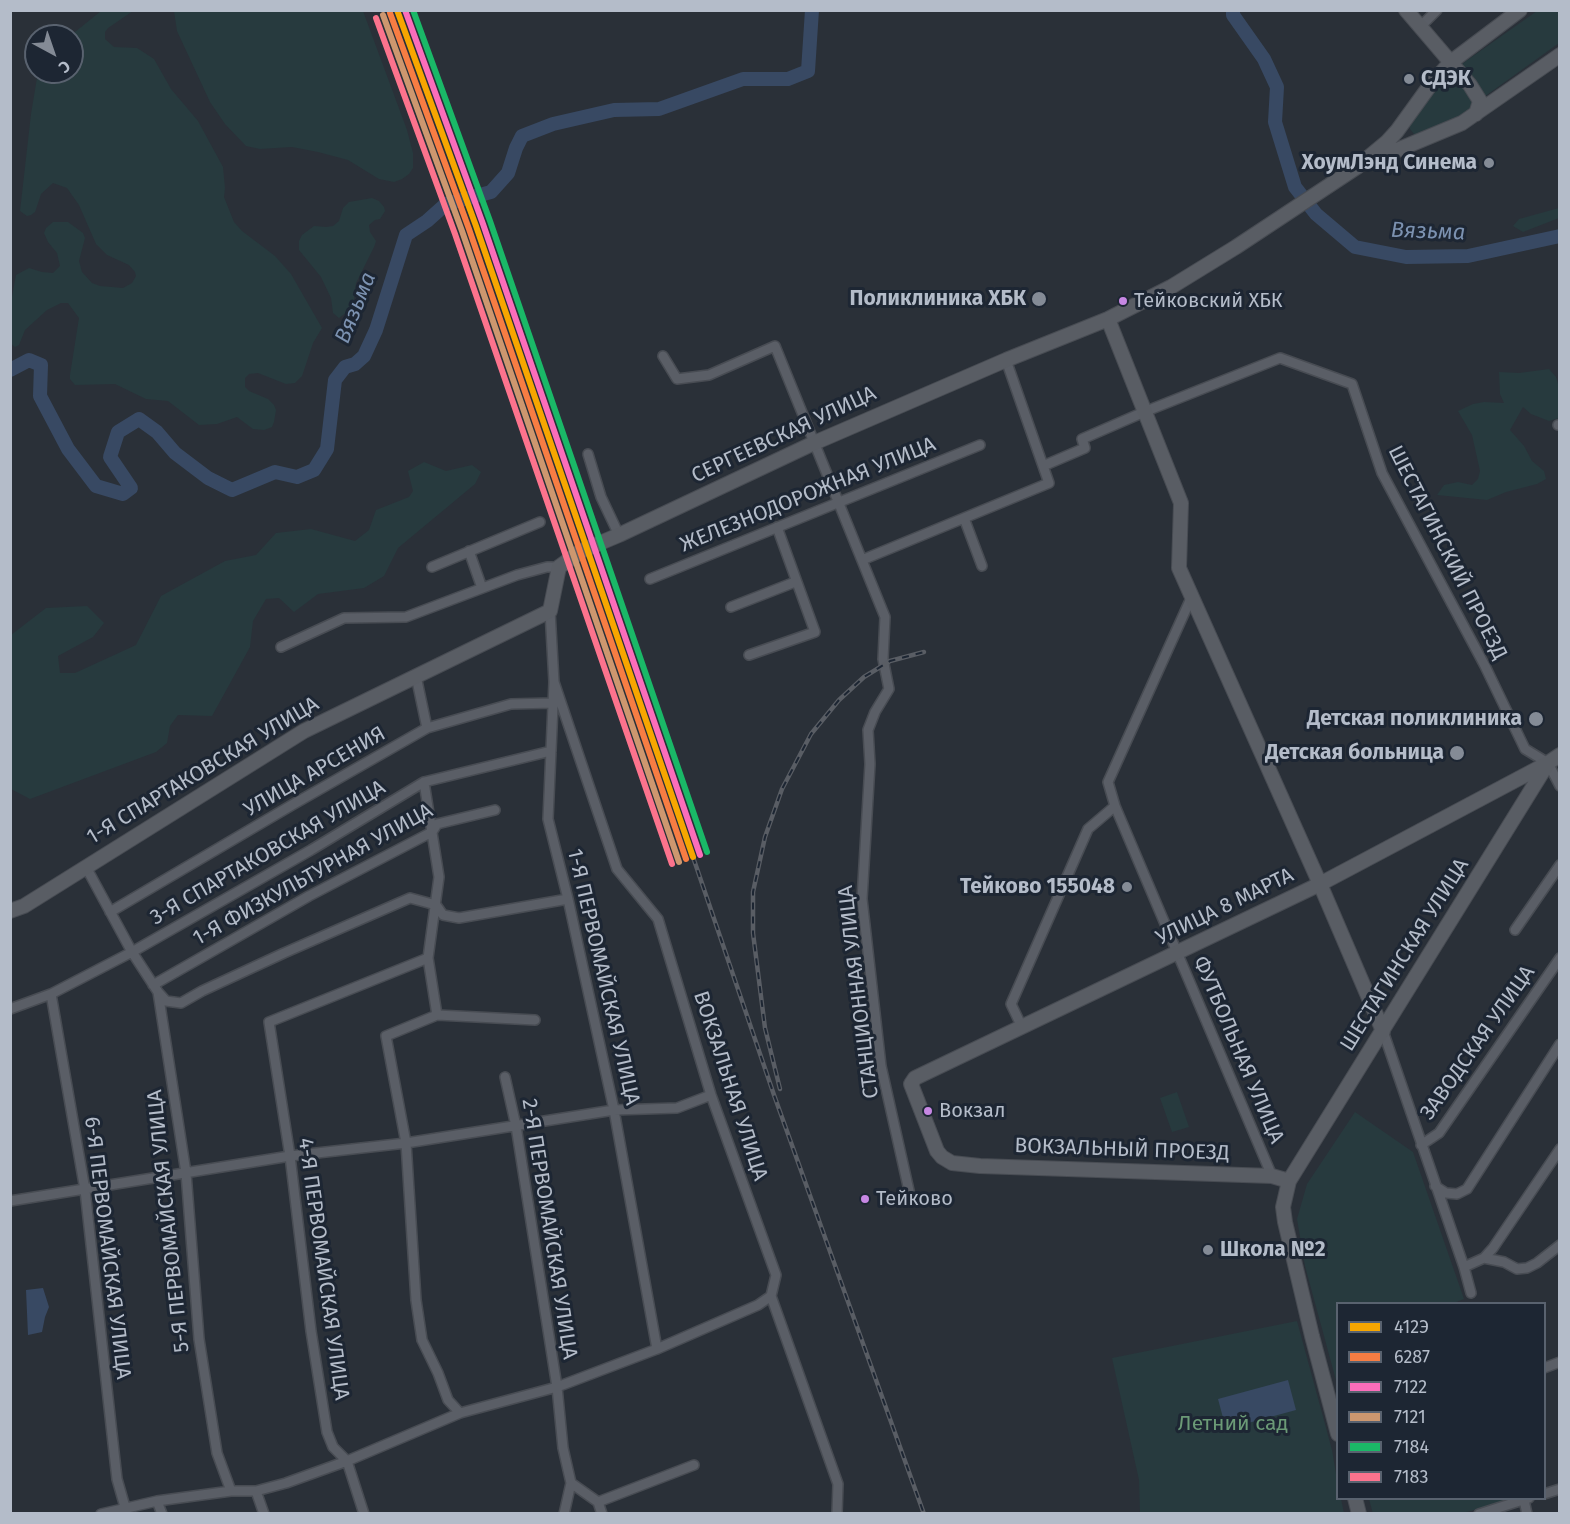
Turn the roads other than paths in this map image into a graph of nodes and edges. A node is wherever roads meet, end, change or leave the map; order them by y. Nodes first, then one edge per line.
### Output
1 (1406, 10) edge
2 (1437, 10) edge
3 (1520, 10) edge
4 (1420, 27) junction
5 (1560, 55) edge
6 (1451, 62) junction
7 (1476, 114) junction
8 (1397, 131) junction
9 (1411, 146) junction
10 (1357, 166) junction
11 (1108, 319) junction
12 (663, 356) dead end
13 (1006, 360) junction
14 (1144, 411) junction
15 (814, 443) junction
16 (980, 445) dead end
17 (588, 454) dead end
18 (1043, 466) junction
19 (838, 502) junction
20 (964, 518) junction
21 (540, 522) dead end
22 (777, 527) junction
23 (619, 535) junction
24 (469, 551) junction
25 (862, 560) junction
26 (982, 566) dead end
27 (432, 567) dead end
28 (559, 567) junction
29 (650, 579) dead end
30 (795, 582) junction
31 (482, 588) junction
32 (1192, 596) junction
33 (731, 607) dead end
34 (550, 611) junction
35 (281, 647) dead end
36 (749, 656) dead end
37 (416, 676) junction
38 (554, 682) junction
39 (553, 703) junction
40 (428, 729) junction
41 (551, 751) junction
42 (1554, 759) edge
43 (424, 782) junction
44 (1560, 786) edge
45 (1115, 806) junction
46 (495, 810) dead end
47 (432, 832) junction
48 (1560, 865) edge
49 (86, 867) junction
50 (1320, 885) junction
51 (568, 899) junction
52 (436, 905) junction
53 (10, 912) edge
54 (110, 912) junction
55 (1515, 930) dead end
56 (132, 952) junction
57 (1177, 953) junction
58 (428, 958) junction
59 (1560, 958) edge
60 (155, 988) junction
61 (51, 994) junction
62 (10, 1009) edge
63 (437, 1015) junction
64 (534, 1020) dead end
65 (1022, 1027) junction
66 (1383, 1031) junction
67 (1560, 1044) edge
68 (505, 1077) dead end
69 (711, 1095) junction
70 (614, 1110) junction
71 (516, 1126) junction
72 (406, 1143) junction
73 (1421, 1145) junction
74 (1560, 1149) edge
75 (290, 1156) junction
76 (952, 1162) joint
77 (186, 1173) junction
78 (1272, 1176) junction
79 (1289, 1181) junction
80 (1435, 1186) junction
81 (85, 1190) junction
82 (910, 1195) dead end
83 (10, 1202) edge
84 (1560, 1245) edge
85 (1484, 1258) junction
86 (1464, 1267) junction
87 (1471, 1293) dead end
88 (771, 1296) junction
89 (657, 1349) junction
90 (1560, 1362) edge
91 (1546, 1368) edge
92 (557, 1387) junction
93 (460, 1413) junction
94 (1336, 1426) edge
95 (347, 1461) junction
96 (694, 1465) dead end
97 (571, 1483) junction
98 (231, 1491) junction
99 (256, 1491) junction
100 (1524, 1500) edge
101 (157, 1501) junction
102 (598, 1502) junction
103 (125, 1507) junction
104 (101, 1514) edge
105 (162, 1514) edge
106 (264, 1514) edge
107 (364, 1514) edge
108 (564, 1514) edge
109 (602, 1514) edge
110 (837, 1514) edge
111 (1479, 1514) edge

1 - 4 street
2 - 4 street
3 - 6 street
4 - 6 street
5 - 7 street
6 - 7 street
6 - 8 street
7 - 9 street
8 - 9 street
8 - 10 street
9 - 10 street
10 - 11 street, СЕРГЕЕВСКАЯ УЛИЦА
11 - 13 street, СЕРГЕЕВСКАЯ УЛИЦА
11 - 14 street
12 - 15 street, СТАНЦИОННАЯ УЛИЦА
13 - 15 street, СЕРГЕЕВСКАЯ УЛИЦА
13 - 18 street
14 - 18 street
14 - 32 street
14 - 42 street, ШЕСТАГИНСКИЙ ПРОЕЗД
15 - 19 street, СТАНЦИОННАЯ УЛИЦА
15 - 23 street, СЕРГЕЕВСКАЯ УЛИЦА
16 - 19 street, ЖЕЛЕЗНОДОРОЖНАЯ УЛИЦА
17 - 23 street
18 - 20 street
19 - 22 street, ЖЕЛЕЗНОДОРОЖНАЯ УЛИЦА
19 - 25 street, СТАНЦИОННАЯ УЛИЦА
20 - 25 street
20 - 26 street
21 - 24 street
22 - 29 street, ЖЕЛЕЗНОДОРОЖНАЯ УЛИЦА
22 - 30 street
23 - 28 street, СЕРГЕЕВСКАЯ УЛИЦА
24 - 27 street
24 - 31 street
25 - 82 street, СТАНЦИОННАЯ УЛИЦА
28 - 31 street
28 - 34 street
30 - 33 street
30 - 36 street
31 - 35 street
32 - 45 street, ФУТБОЛЬНАЯ УЛИЦА
32 - 50 street
34 - 37 street, 1-Я СПАРТАКОВСКАЯ УЛИЦА
34 - 38 street, 1-Я ПЕРВОМАЙСКАЯ УЛИЦА
37 - 40 street
37 - 49 street, 1-Я СПАРТАКОВСКАЯ УЛИЦА
38 - 39 street, 1-Я ПЕРВОМАЙСКАЯ УЛИЦА
38 - 69 street, ВОКЗАЛЬНАЯ УЛИЦА
39 - 40 street, УЛИЦА АРСЕНИЯ
39 - 41 street, 1-Я ПЕРВОМАЙСКАЯ УЛИЦА
40 - 54 street, УЛИЦА АРСЕНИЯ
41 - 43 street, 3-Я СПАРТАКОВСКАЯ УЛИЦА
41 - 51 street, 1-Я ПЕРВОМАЙСКАЯ УЛИЦА
42 - 44 street
42 - 50 street, УЛИЦА 8 МАРТА
42 - 66 street, ШЕСТАГИНСКАЯ УЛИЦА
43 - 47 street
43 - 56 street, 3-Я СПАРТАКОВСКАЯ УЛИЦА
45 - 57 street, ФУТБОЛЬНАЯ УЛИЦА
45 - 65 street
46 - 47 street, 1-Я ФИЗКУЛЬТУРНАЯ УЛИЦА
47 - 52 street
47 - 60 street, 1-Я ФИЗКУЛЬТУРНАЯ УЛИЦА
48 - 55 street
49 - 53 street, 1-Я СПАРТАКОВСКАЯ УЛИЦА
49 - 54 street, 5-Я ПЕРВОМАЙСКАЯ УЛИЦА
50 - 57 street, УЛИЦА 8 МАРТА
50 - 66 street
51 - 52 street
51 - 70 street, 1-Я ПЕРВОМАЙСКАЯ УЛИЦА
52 - 58 street
52 - 60 street
54 - 56 street, 5-Я ПЕРВОМАЙСКАЯ УЛИЦА
56 - 60 street, 5-Я ПЕРВОМАЙСКАЯ УЛИЦА
56 - 61 street, 3-Я СПАРТАКОВСКАЯ УЛИЦА
57 - 65 street, УЛИЦА 8 МАРТА
57 - 78 street, ФУТБОЛЬНАЯ УЛИЦА
58 - 63 street
58 - 75 street, 4-Я ПЕРВОМАЙСКАЯ УЛИЦА
59 - 73 street, ЗАВОДСКАЯ УЛИЦА
60 - 77 street, 5-Я ПЕРВОМАЙСКАЯ УЛИЦА
61 - 62 street, 3-Я СПАРТАКОВСКАЯ УЛИЦА
61 - 81 street, 6-Я ПЕРВОМАЙСКАЯ УЛИЦА
63 - 64 street
63 - 72 street
65 - 76 street, УЛИЦА 8 МАРТА
66 - 73 street
66 - 79 street, ШЕСТАГИНСКАЯ УЛИЦА
67 - 80 street
68 - 71 street, 2-Я ПЕРВОМАЙСКАЯ УЛИЦА
69 - 70 street
69 - 88 street, ВОКЗАЛЬНАЯ УЛИЦА
70 - 71 street
70 - 89 street, 1-Я ПЕРВОМАЙСКАЯ УЛИЦА
71 - 72 street
71 - 92 street, 2-Я ПЕРВОМАЙСКАЯ УЛИЦА
72 - 75 street
72 - 93 street
73 - 80 street
74 - 85 street
75 - 77 street
75 - 95 street, 4-Я ПЕРВОМАЙСКАЯ УЛИЦА
76 - 78 street, ВОКЗАЛЬНЫЙ ПРОЕЗД
77 - 81 street
77 - 98 street, 5-Я ПЕРВОМАЙСКАЯ УЛИЦА
78 - 79 street, ВОКЗАЛЬНЫЙ ПРОЕЗД
79 - 94 street
80 - 86 street
81 - 83 street
81 - 103 street, 6-Я ПЕРВОМАЙСКАЯ УЛИЦА
84 - 85 street
85 - 86 street
86 - 87 street
88 - 89 street
88 - 110 street, ВОКЗАЛЬНАЯ УЛИЦА
89 - 92 street
90 - 91 street
92 - 93 street
92 - 97 street, 2-Я ПЕРВОМАЙСКАЯ УЛИЦА
93 - 95 street
95 - 99 street
95 - 107 street, 4-Я ПЕРВОМАЙСКАЯ УЛИЦА
96 - 102 street
97 - 102 street
97 - 108 street
98 - 99 street
98 - 101 street
99 - 106 street
100 - 111 street
101 - 103 street
101 - 105 street
102 - 109 street
103 - 104 street

